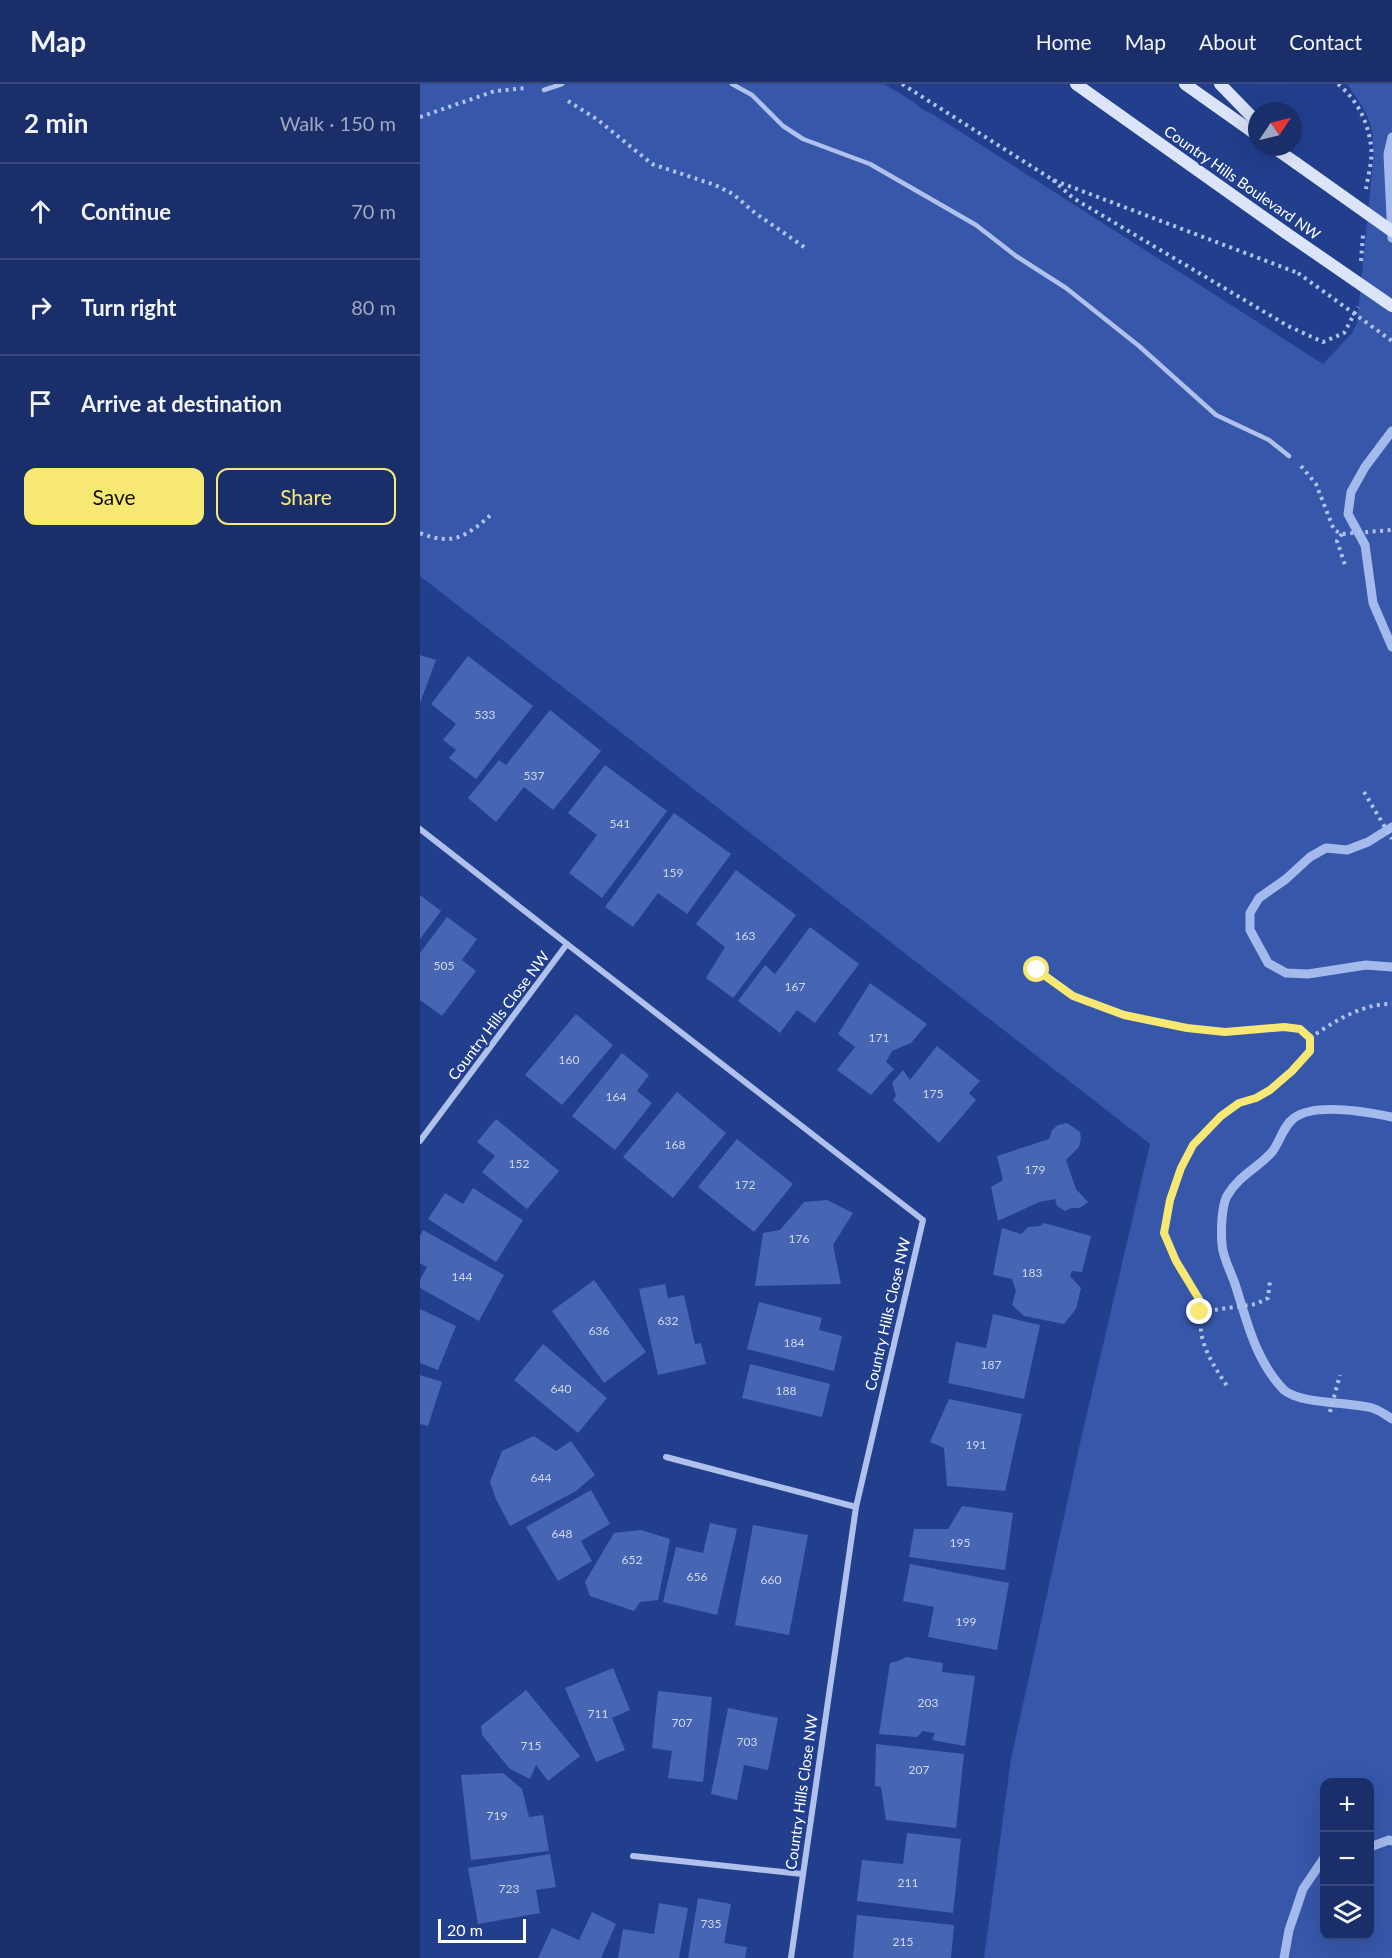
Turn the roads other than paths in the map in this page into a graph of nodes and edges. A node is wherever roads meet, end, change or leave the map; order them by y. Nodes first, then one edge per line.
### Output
1 (562, 84) edge
2 (732, 84) edge
3 (1076, 84) edge
4 (1185, 84) edge
5 (1220, 84) edge
6 (544, 90) road end
7 (1248, 114) edge
8 (1248, 129) edge
9 (1286, 156) edge
10 (1289, 156) edge
11 (1296, 163) junction
12 (1392, 231) edge
13 (1392, 306) edge
14 (1289, 456) road end
15 (420, 828) edge
16 (567, 944) junction
17 (420, 1141) edge
18 (666, 1457) dead end
19 (856, 1507) junction
20 (633, 1856) dead end
21 (802, 1874) junction
22 (791, 1958) edge

1 - 6 lane
2 - 14 lane
3 - 13 main road, Country Hills Boulevard NW, bridge
4 - 8 main road
5 - 7 main road
9 - 11 main road
10 - 11 main road
11 - 12 main road, bridge
15 - 16 street
16 - 17 street, Country Hills Close NW
16 - 19 street, Country Hills Close NW
18 - 19 street
19 - 21 street, Country Hills Close NW
20 - 21 street
21 - 22 street, Country Hills Close NW

